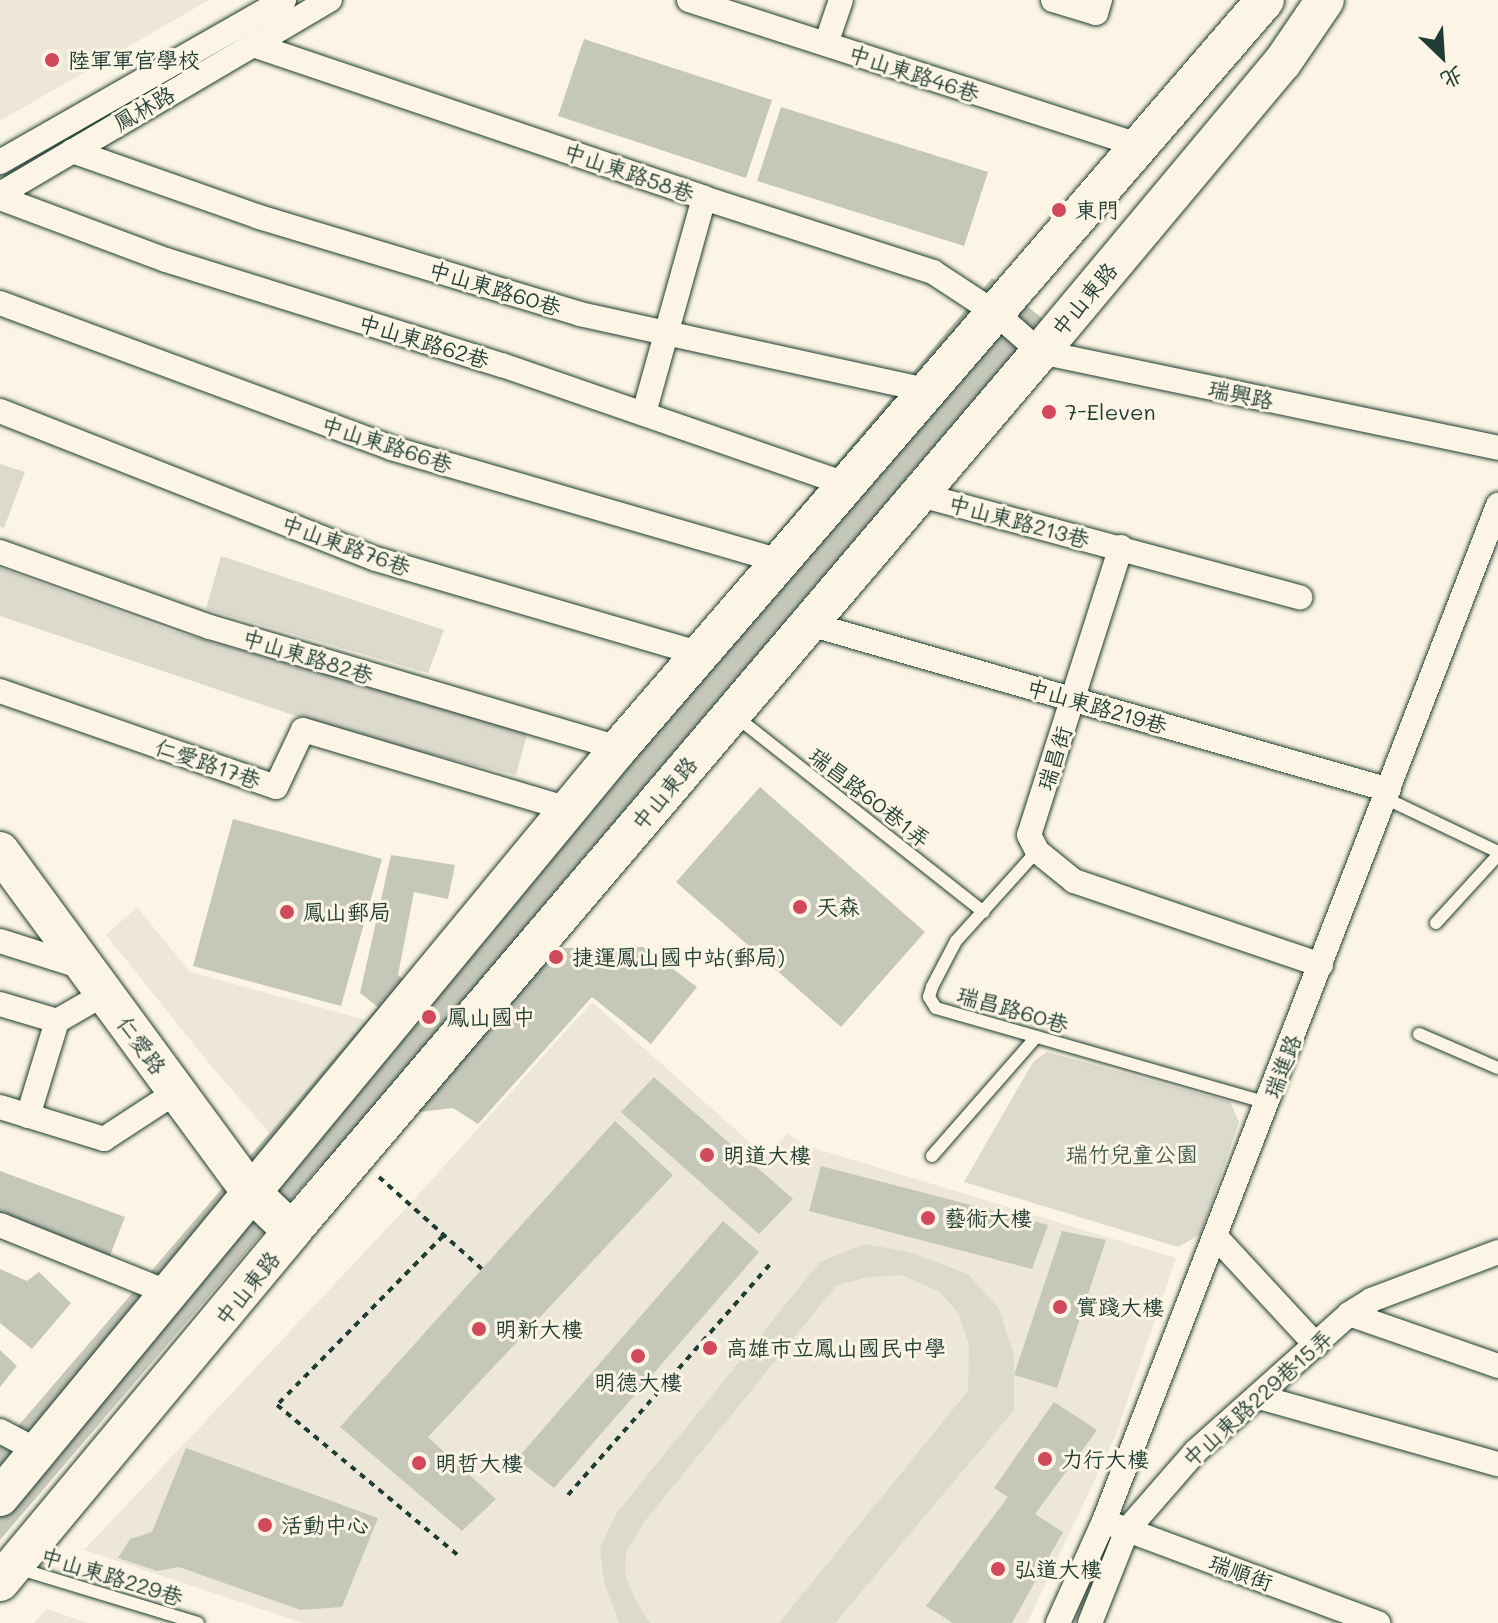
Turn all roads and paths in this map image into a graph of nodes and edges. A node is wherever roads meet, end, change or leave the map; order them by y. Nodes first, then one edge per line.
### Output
1 (284, 0) edge
2 (330, 0) edge
3 (689, 0) edge
4 (841, 0) edge
5 (1053, 0) edge
6 (1100, 0) edge
7 (1265, 0) edge
8 (1325, 0) edge
9 (826, 44) junction
10 (253, 45) junction
11 (1140, 146) junction
12 (72, 151) junction
13 (0, 162) edge
14 (0, 196) edge
15 (704, 198) junction
16 (0, 303) edge
17 (997, 314) junction
18 (667, 332) junction
19 (1040, 352) junction
20 (929, 391) junction
21 (0, 411) edge
22 (644, 413) junction
23 (1498, 448) edge
24 (848, 485) junction
25 (917, 494) junction
26 (1498, 505) edge
27 (1121, 547) junction
28 (0, 552) edge
29 (781, 561) junction
30 (1300, 597) dead end
31 (806, 623) junction
32 (700, 654) junction
33 (0, 691) edge
34 (1072, 699) junction
35 (732, 713) junction
36 (619, 748) junction
37 (1387, 794) junction
38 (568, 809) junction
39 (0, 851) edge
40 (1037, 851) junction
41 (1498, 854) edge
42 (983, 912) junction
43 (1436, 923) dead end
44 (0, 941) edge
45 (1321, 965) junction
46 (95, 981) junction
47 (0, 1004) edge
48 (57, 1021) junction
49 (1419, 1034) dead end
50 (1036, 1037) junction
51 (1498, 1068) edge
52 (176, 1092) junction
53 (1267, 1103) junction
54 (0, 1107) edge
55 (28, 1116) junction
56 (356, 1156) junction
57 (932, 1156) dead end
58 (250, 1191) junction
59 (0, 1225) edge
60 (292, 1231) junction
61 (443, 1236) junction
62 (1215, 1236) junction
63 (1498, 1252) edge
64 (771, 1263) dead end
65 (482, 1269) dead end
66 (169, 1293) junction
67 (1349, 1314) junction
68 (1316, 1345) junction
69 (1498, 1366) edge
70 (1259, 1397) junction
71 (0, 1431) edge
72 (38, 1451) junction
73 (1498, 1464) edge
74 (568, 1495) dead end
75 (0, 1497) edge
76 (1104, 1521) junction
77 (1127, 1530) junction
78 (459, 1556) dead end
79 (7, 1575) edge
80 (198, 1623) edge
81 (1058, 1623) edge
82 (1090, 1623) edge
83 (1378, 1623) edge

1 - 13 street, 鳳林路
2 - 10 street, 鳳林路
3 - 9 street, 中山東路46巷
4 - 9 street
5 - 6 street
7 - 11 main road
8 - 19 main road, 中山東路
9 - 11 street, 中山東路46巷
10 - 12 street, 鳳林路
10 - 15 street, 中山東路58巷
11 - 17 main road
12 - 14 street, 鳳林路
12 - 18 street, 中山東路60巷
14 - 22 street, 中山東路62巷
15 - 17 street, 中山東路58巷
15 - 18 street
16 - 29 street, 中山東路66巷
17 - 19 street, 瑞興路
17 - 20 main road
18 - 20 street, 中山東路60巷
18 - 22 street
19 - 23 street, 瑞興路
19 - 25 main road, 中山東路
20 - 24 main road
21 - 32 street, 中山東路76巷
22 - 24 street, 中山東路62巷
24 - 29 main road
25 - 27 street, 中山東路213巷
25 - 31 main road, 中山東路
26 - 37 street, 瑞進路
27 - 30 street
27 - 34 street, 瑞昌街
28 - 36 street, 中山東路82巷
29 - 32 main road
31 - 34 street, 中山東路219巷
31 - 35 main road, 中山東路
32 - 36 main road
33 - 38 street, 仁愛路17巷
34 - 37 street, 中山東路219巷
34 - 40 street, 瑞昌街
35 - 42 lane, 瑞昌路60巷1弄
35 - 56 main road, 中山東路
36 - 38 main road
37 - 41 lane
37 - 45 street, 瑞進路
38 - 58 main road
39 - 46 main road, 仁愛路
40 - 42 lane, 瑞昌路60巷
40 - 45 street
41 - 43 lane
42 - 50 lane, 瑞昌路60巷
44 - 46 street
45 - 53 street, 瑞進路
46 - 48 street
46 - 52 main road, 仁愛路
47 - 48 street
48 - 55 street
49 - 51 lane
50 - 53 lane, 瑞昌路60巷
50 - 57 lane
52 - 55 street
52 - 58 main road, 仁愛路
53 - 62 street, 瑞進路
54 - 55 street
56 - 60 main road, 中山東路
56 - 61 path
58 - 60 main road, 仁愛路
58 - 66 main road
59 - 66 street
60 - 79 main road, 中山東路
61 - 65 path
61 - 78 path
62 - 68 street
62 - 76 street, 瑞進路
63 - 67 street, 中山東路229巷15弄
64 - 74 path
66 - 72 main road
67 - 68 street, 中山東路229巷15弄
67 - 69 street
68 - 70 street, 中山東路229巷15弄
70 - 73 street
70 - 77 street, 中山東路229巷15弄
71 - 72 street
72 - 75 main road
76 - 77 street, 瑞順街
76 - 81 street, 瑞進路
77 - 82 street, 中山東路229巷15弄
77 - 83 street, 瑞順街
79 - 80 lane, 中山東路229巷

